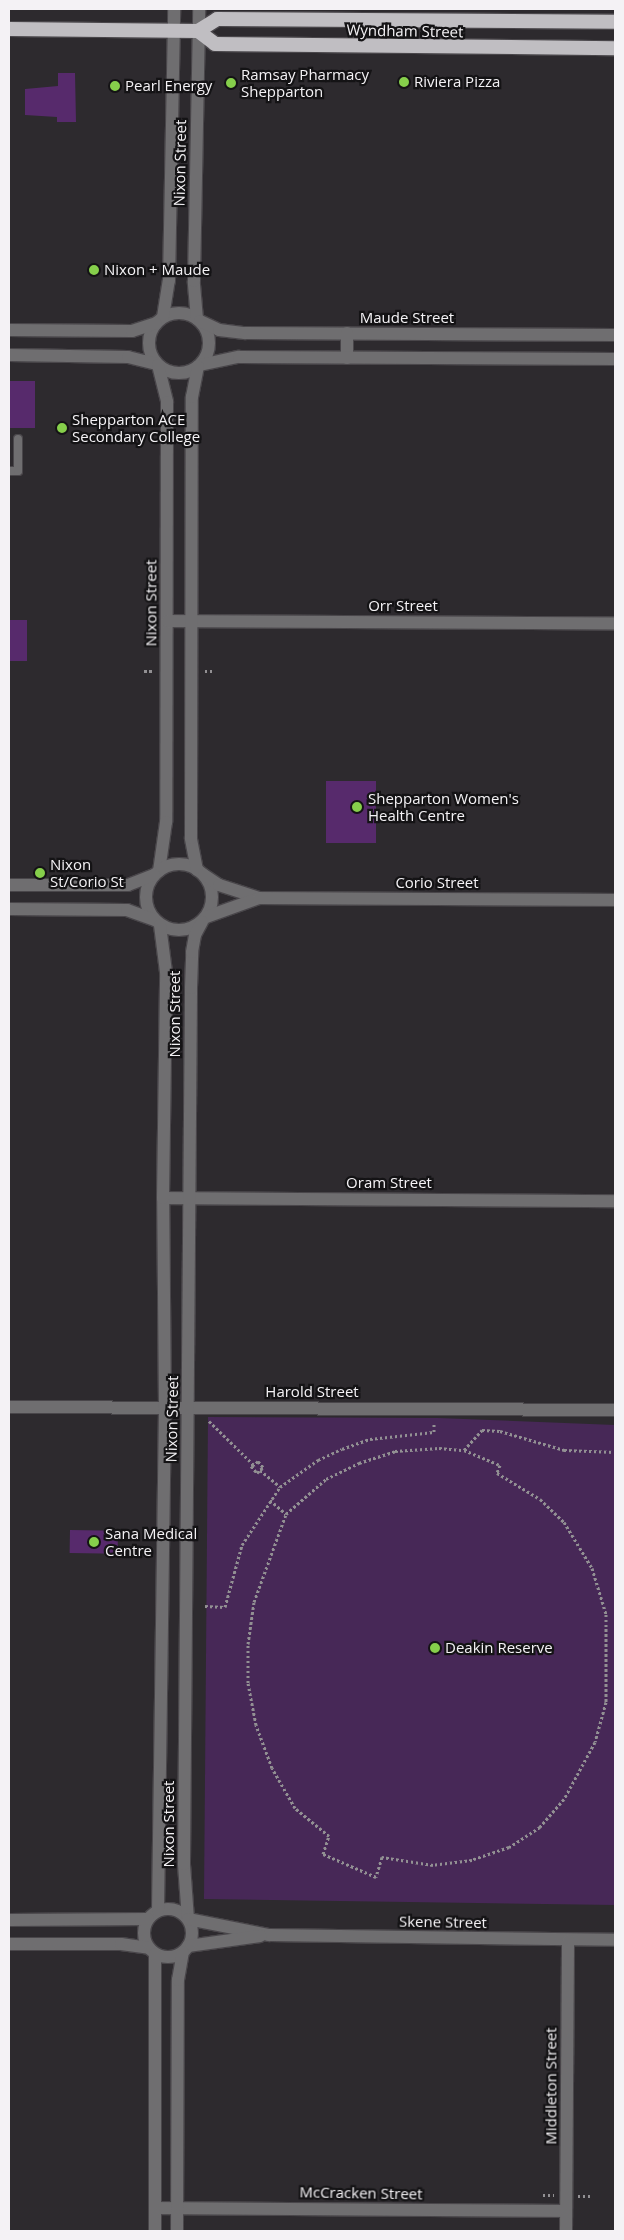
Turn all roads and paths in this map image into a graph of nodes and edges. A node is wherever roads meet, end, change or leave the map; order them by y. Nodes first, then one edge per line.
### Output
1 (174, 9) edge
2 (199, 9) edge
3 (615, 22) edge
4 (9, 29) edge
5 (174, 30) junction
6 (198, 31) junction
7 (615, 48) edge
8 (160, 320) junction
9 (199, 320) junction
10 (9, 330) edge
11 (347, 333) junction
12 (497, 334) junction
13 (615, 335) edge
14 (9, 355) edge
15 (347, 358) junction
16 (497, 358) junction
17 (615, 359) edge
18 (157, 364) junction
19 (199, 366) junction
20 (18, 439) dead end
21 (9, 471) edge
22 (167, 621) junction
23 (192, 621) junction
24 (615, 623) edge
25 (201, 872) junction
26 (157, 873) junction
27 (9, 885) edge
28 (259, 898) junction
29 (615, 900) edge
30 (9, 909) edge
31 (204, 919) junction
32 (158, 923) junction
33 (163, 1198) junction
34 (191, 1198) junction
35 (615, 1202) edge
36 (9, 1407) edge
37 (165, 1408) junction
38 (188, 1408) junction
39 (434, 1409) junction
40 (615, 1410) edge
41 (206, 1419) dead end
42 (464, 1450) junction
43 (615, 1452) edge
44 (280, 1487) junction
45 (270, 1500) junction
46 (286, 1514) junction
47 (205, 1606) dead end
48 (158, 1910) junction
49 (148, 1919) junction
50 (188, 1919) junction
51 (9, 1920) edge
52 (269, 1934) junction
53 (568, 1940) junction
54 (615, 1940) edge
55 (9, 1944) edge
56 (186, 1949) junction
57 (152, 1951) junction
58 (156, 2208) junction
59 (177, 2208) junction
60 (566, 2211) junction
61 (155, 2231) edge
62 (177, 2231) edge
63 (566, 2231) edge

1 - 5 street, Nixon Street
2 - 6 street, Nixon Street
3 - 6 highway, Wyndham Street
4 - 5 highway, Wyndham Street
5 - 6 highway, Wyndham Street
5 - 8 street, Nixon Street
6 - 7 highway, Wyndham Street
6 - 9 street, Nixon Street
8 - 9 street
8 - 10 street
8 - 18 street
9 - 11 street, Maude Street
9 - 19 street
11 - 12 street, Maude Street
11 - 15 street
12 - 13 street, Maude Street
12 - 16 street
14 - 18 street
15 - 16 street
15 - 19 street
16 - 17 street
18 - 19 street
18 - 22 street, Nixon Street
19 - 23 street
20 - 21 lane
22 - 23 street, Orr Street
22 - 26 street, Nixon Street
23 - 24 street, Orr Street
23 - 25 street
25 - 26 street
25 - 28 street, Corio Street
25 - 31 street
26 - 27 street
26 - 32 street
28 - 29 street, Corio Street
28 - 31 street, Corio Street
30 - 32 street
31 - 32 street
31 - 34 street, Nixon Street
32 - 33 street, Nixon Street
33 - 34 street, Oram Street
33 - 37 street, Nixon Street
34 - 35 street, Oram Street
34 - 38 street, Nixon Street
36 - 37 street, Harold Street
37 - 38 street, Harold Street
37 - 48 street, Nixon Street
38 - 39 street, Harold Street
38 - 50 street, Nixon Street
39 - 40 street, Harold Street
39 - 44 path
41 - 44 path
42 - 43 path
42 - 46 path
42 - 46 path
44 - 45 path
45 - 46 path
45 - 47 path
48 - 49 street
48 - 50 street
49 - 51 street
49 - 57 street
50 - 52 street, Skene Street
50 - 56 street
52 - 53 street, Skene Street
52 - 56 street, Skene Street
53 - 54 street, Skene Street
53 - 60 street, Middleton Street
55 - 57 street
56 - 57 street
56 - 59 street
57 - 58 street
58 - 59 street, McCracken Street
58 - 61 street
59 - 60 street, McCracken Street
59 - 62 street
60 - 63 street, Middleton Street

